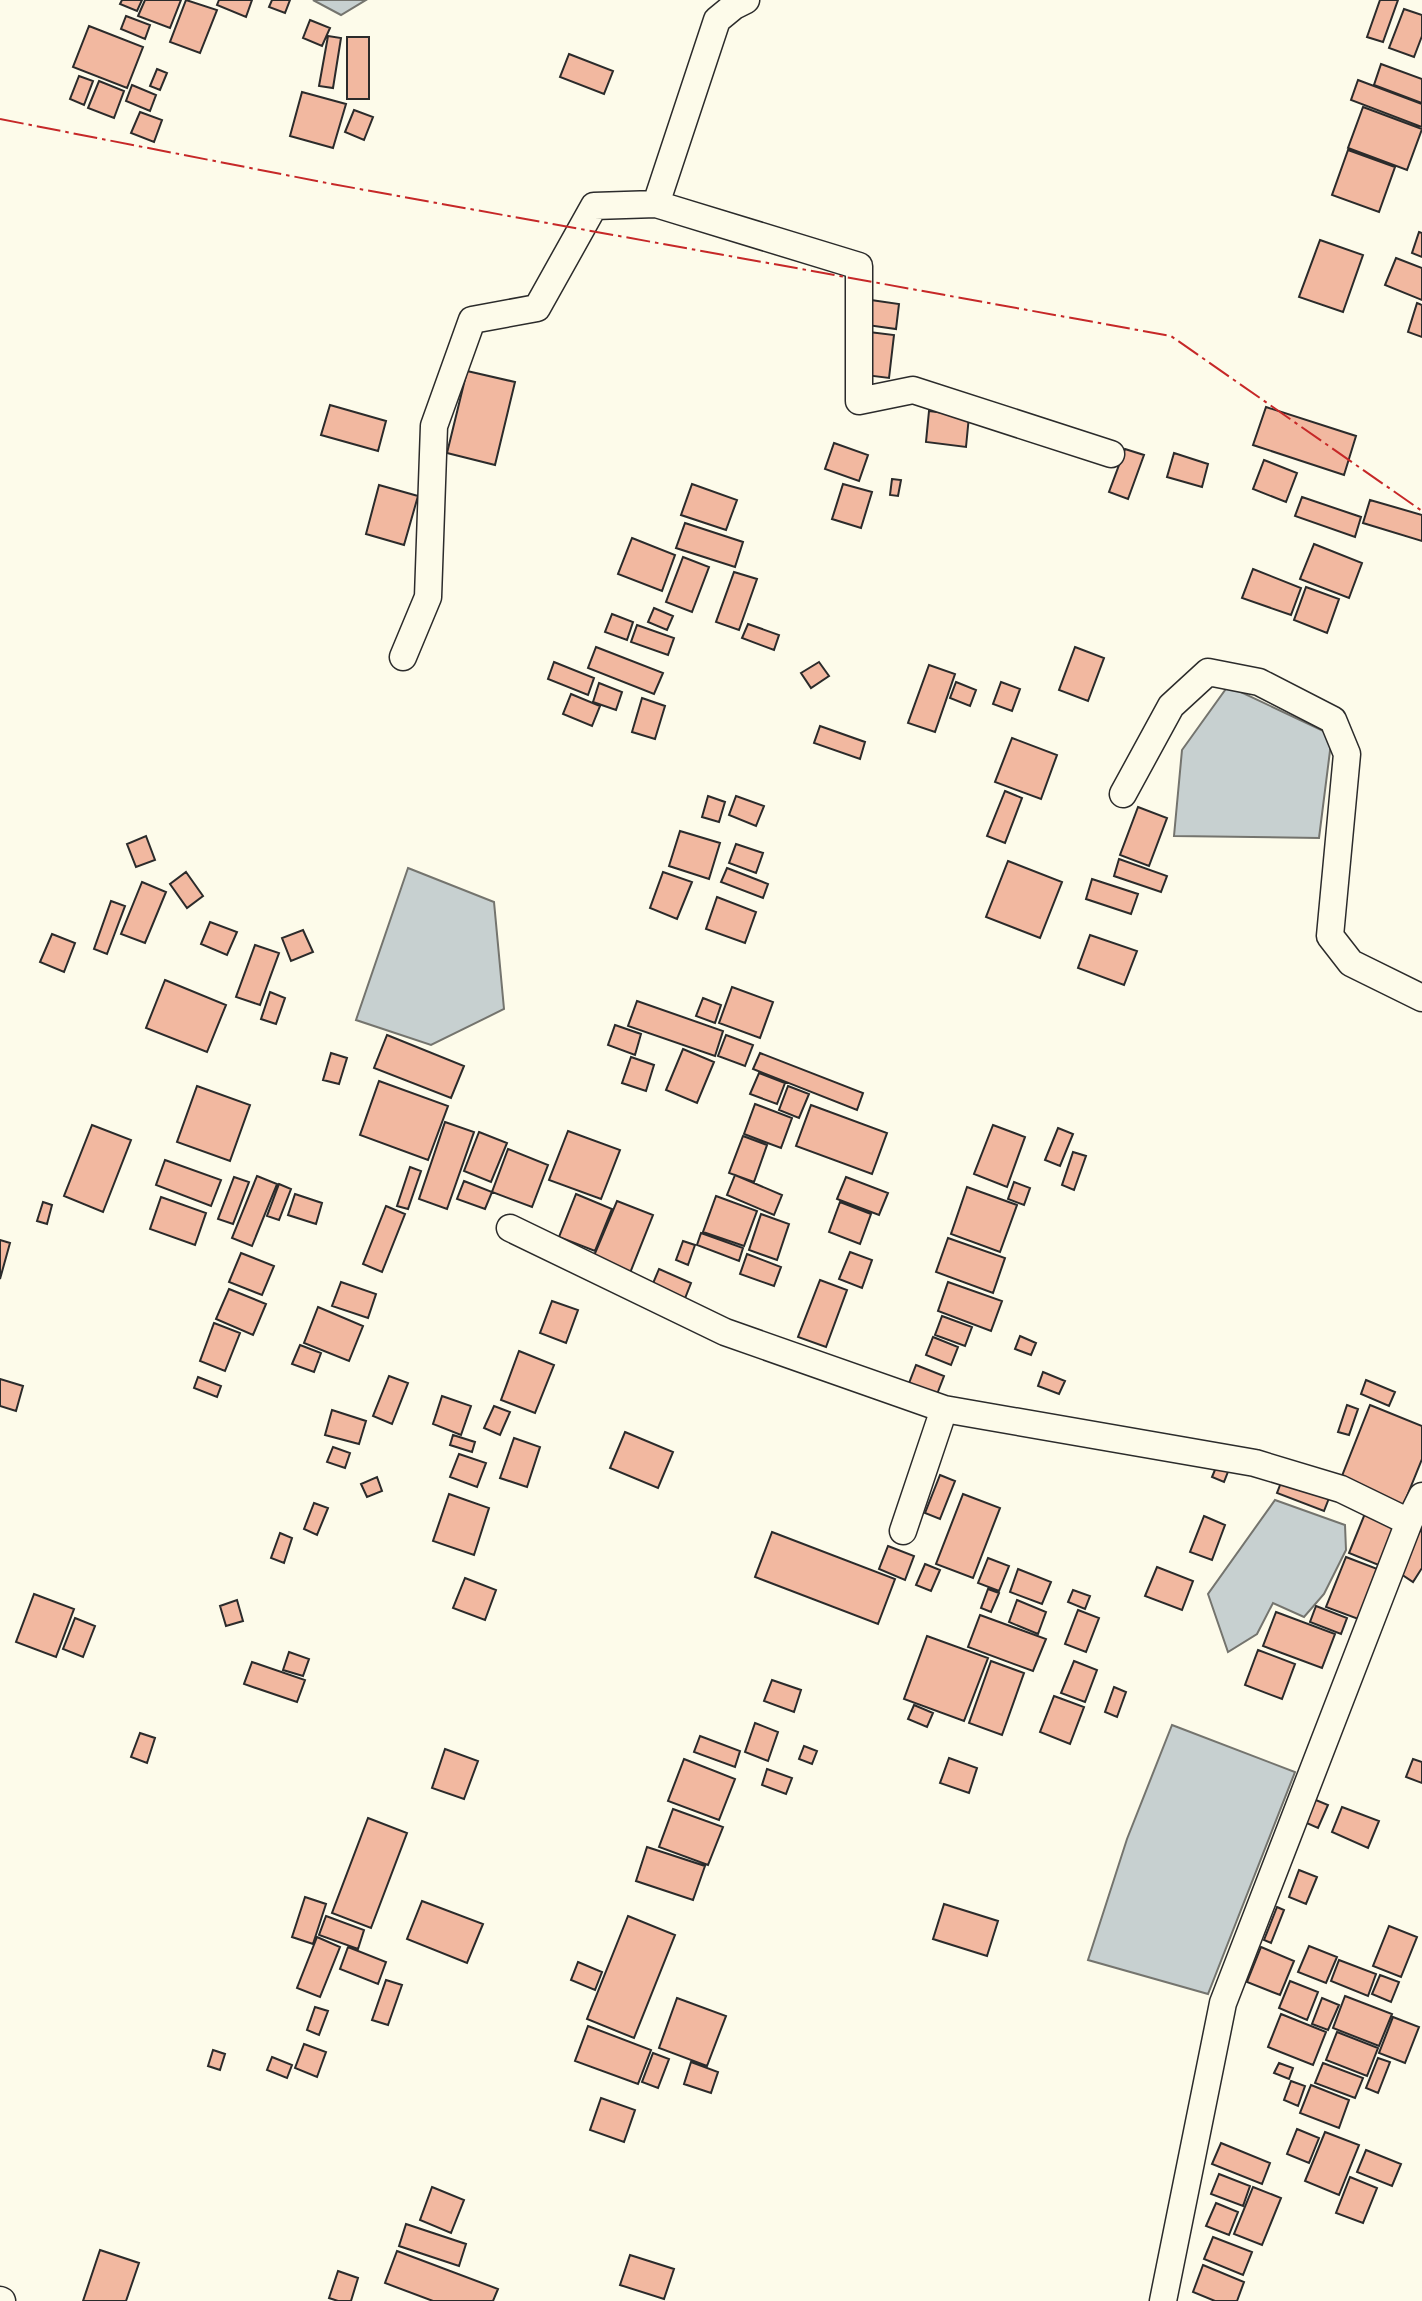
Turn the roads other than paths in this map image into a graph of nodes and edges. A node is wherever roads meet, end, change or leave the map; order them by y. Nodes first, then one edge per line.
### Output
1 (746, 0) edge
2 (656, 204) junction
3 (1111, 454) dead end
4 (403, 657) dead end
5 (1123, 794) dead end
6 (1422, 998) edge
7 (510, 1228) dead end
8 (944, 1409) junction
9 (1422, 1496) edge
10 (1409, 1522) junction
11 (903, 1531) dead end
12 (1163, 2301) edge

1 - 2 street
2 - 3 street
2 - 4 street
5 - 6 street
7 - 8 street
8 - 10 street
8 - 11 street
9 - 10 street
10 - 12 street

